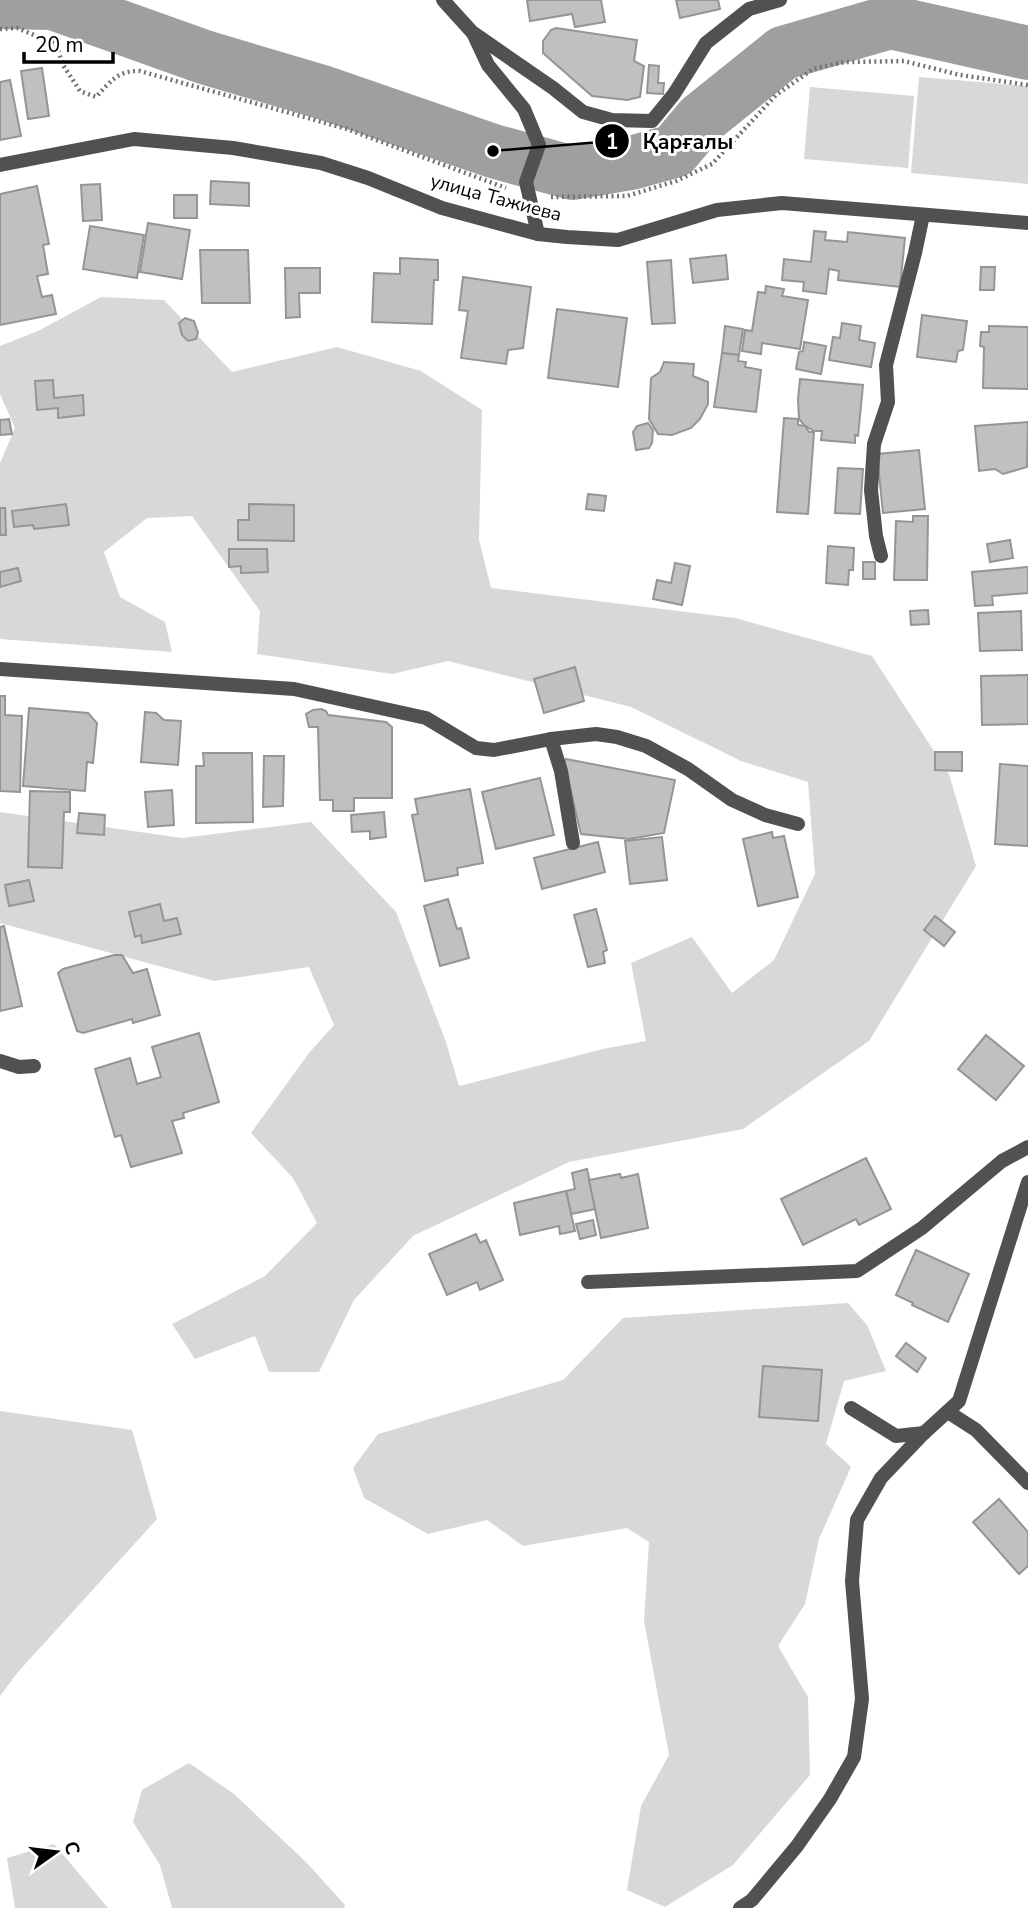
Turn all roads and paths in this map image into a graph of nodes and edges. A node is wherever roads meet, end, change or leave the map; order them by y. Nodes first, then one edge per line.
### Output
1 (443, 0) edge
2 (780, 0) edge
3 (0, 29) edge
4 (472, 32) junction
5 (1028, 85) edge
6 (0, 165) edge
7 (528, 190) junction
8 (923, 215) junction
9 (1028, 223) edge
10 (538, 234) junction
11 (881, 556) dead end
12 (0, 669) edge
13 (551, 739) junction
14 (798, 824) dead end
15 (573, 843) dead end
16 (0, 1061) edge
17 (34, 1066) dead end
18 (1028, 1147) edge
19 (1028, 1182) edge
20 (588, 1282) dead end
21 (851, 1408) dead end
22 (948, 1412) junction
23 (924, 1433) junction
24 (1028, 1483) edge
25 (740, 1908) edge

1 - 4 street
2 - 4 street
3 - 7 path
4 - 7 street
5 - 7 path
6 - 10 street, улица Тажиева
7 - 10 street
8 - 9 street, улица Тажиева
8 - 10 street, улица Тажиева
8 - 11 street
12 - 13 street
13 - 14 street
13 - 15 street
16 - 17 street
18 - 20 street
19 - 22 street
21 - 23 street
22 - 23 street
22 - 24 street
23 - 25 street

